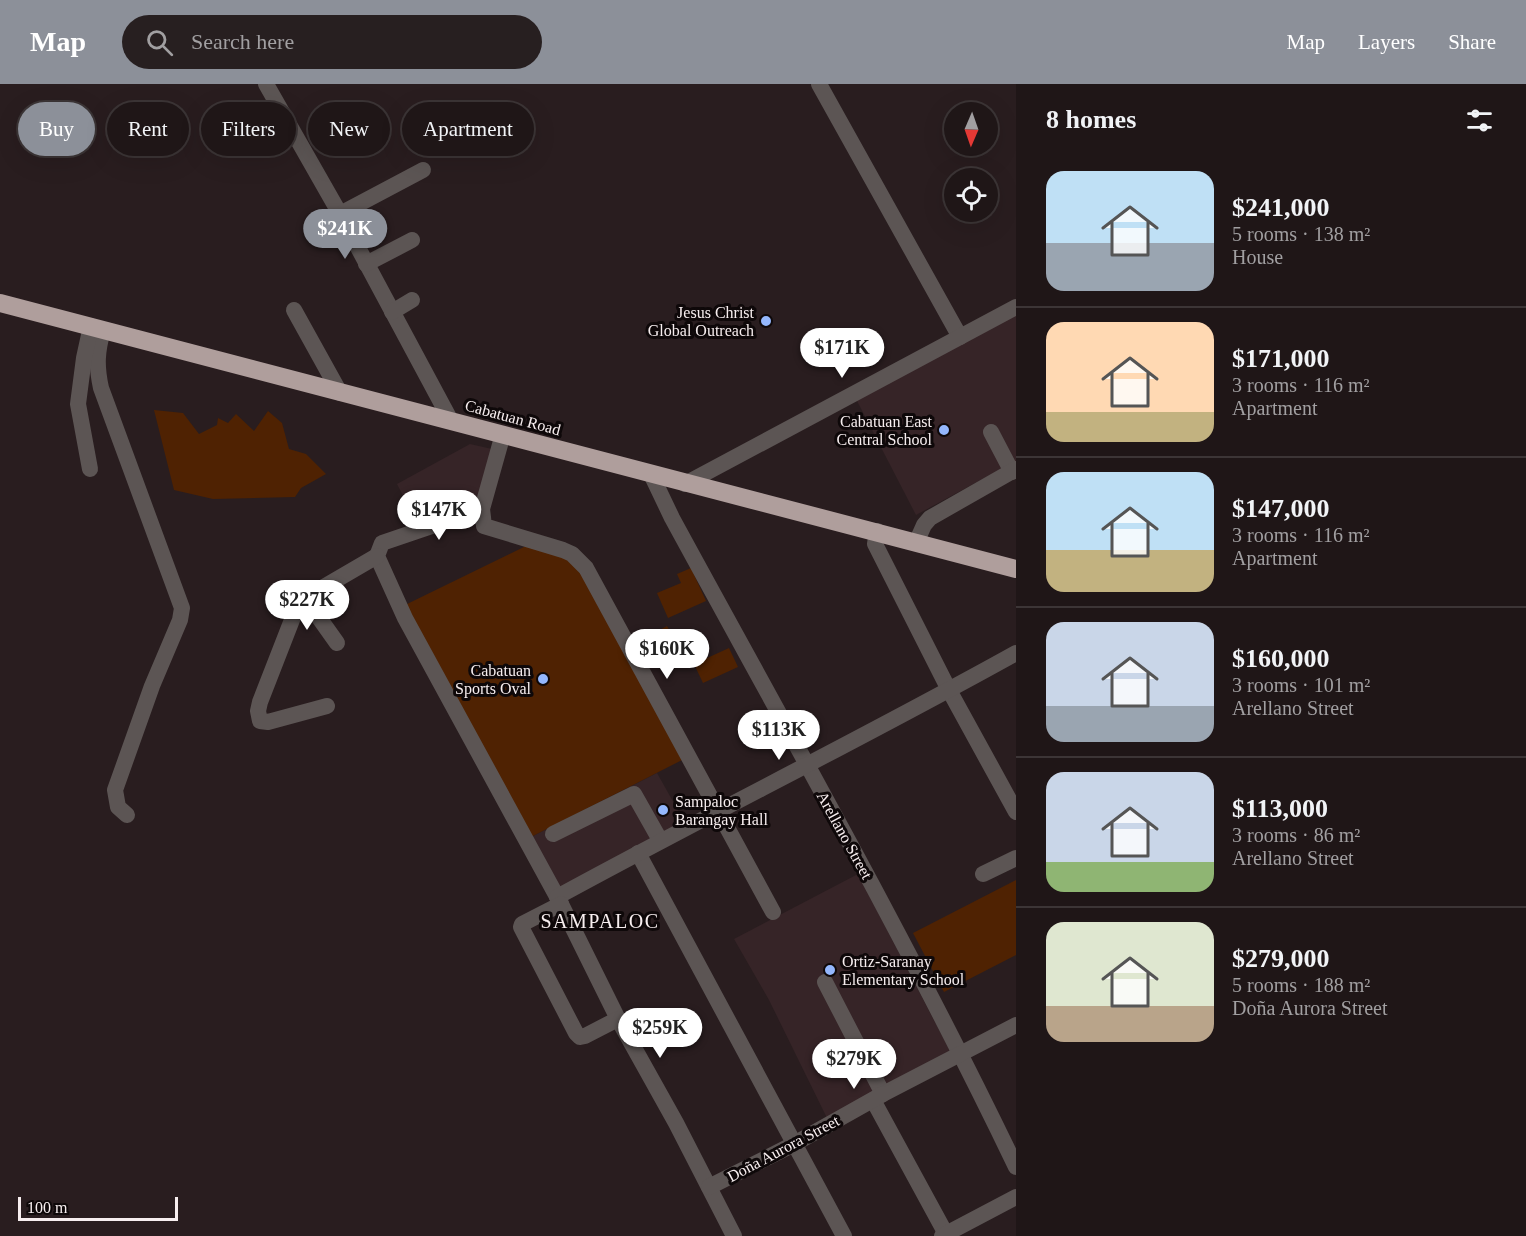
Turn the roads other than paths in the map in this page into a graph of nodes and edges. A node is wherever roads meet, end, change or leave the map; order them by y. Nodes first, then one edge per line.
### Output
1 (266, 84) edge
2 (819, 84) edge
3 (423, 170) dead end
4 (340, 214) junction
5 (412, 240) dead end
6 (366, 264) junction
7 (412, 300) dead end
8 (0, 303) edge
9 (1016, 307) edge
10 (294, 310) dead end
11 (392, 312) junction
12 (97, 328) junction
13 (960, 337) junction
14 (339, 393) junction
15 (451, 421) junction
16 (991, 432) dead end
17 (503, 434) junction
18 (90, 469) dead end
19 (1014, 472) edge
20 (651, 474) junction
21 (685, 483) junction
22 (482, 509) junction
23 (878, 531) junction
24 (916, 543) junction
25 (377, 556) junction
26 (1016, 569) edge
27 (305, 598) junction
28 (337, 644) dead end
29 (1016, 653) edge
30 (949, 690) junction
31 (327, 706) dead end
32 (807, 766) junction
33 (718, 811) junction
34 (1016, 812) edge
35 (127, 815) dead end
36 (553, 834) dead end
37 (660, 840) junction
38 (638, 853) junction
39 (1016, 858) edge
40 (983, 874) dead end
41 (559, 901) junction
42 (773, 912) dead end
43 (825, 982) dead end
44 (618, 1019) junction
45 (1016, 1025) edge
46 (962, 1054) junction
47 (878, 1097) junction
48 (794, 1144) junction
49 (1016, 1167) edge
50 (709, 1187) junction
51 (1016, 1197) edge
52 (944, 1235) edge
53 (734, 1236) edge
54 (844, 1236) edge

1 - 4 street
2 - 13 street
3 - 4 street
4 - 6 street
5 - 6 street
6 - 11 street
7 - 11 street
8 - 12 highway, Cabatuan Road
9 - 13 street
10 - 14 street
11 - 15 street
12 - 14 highway, Cabatuan Road
12 - 18 street
12 - 35 street
13 - 21 street
14 - 15 highway, Cabatuan Road
15 - 17 highway, Cabatuan Road
16 - 19 street
17 - 20 highway, Cabatuan Road
17 - 22 street
19 - 24 street
20 - 21 highway, Cabatuan Road
20 - 32 street, Arellano Street
21 - 23 highway, Cabatuan Road
22 - 25 street
22 - 33 street
23 - 24 highway, Cabatuan Road
23 - 30 street
24 - 26 highway, Cabatuan Road
25 - 27 street
25 - 41 street
27 - 28 street
27 - 31 street
29 - 30 street
30 - 32 street
30 - 34 street
32 - 33 street
32 - 46 street, Arellano Street
33 - 37 street
33 - 42 street
36 - 37 street
37 - 38 street
38 - 41 street
38 - 48 street
39 - 40 street
41 - 44 street
41 - 44 street
43 - 47 street
44 - 50 street
45 - 46 street, Doña Aurora Street
46 - 47 street, Doña Aurora Street
46 - 49 street, Arellano Street
47 - 48 street, Doña Aurora Street
47 - 52 street
48 - 50 street, Doña Aurora Street
48 - 54 street
50 - 53 street
51 - 52 street

